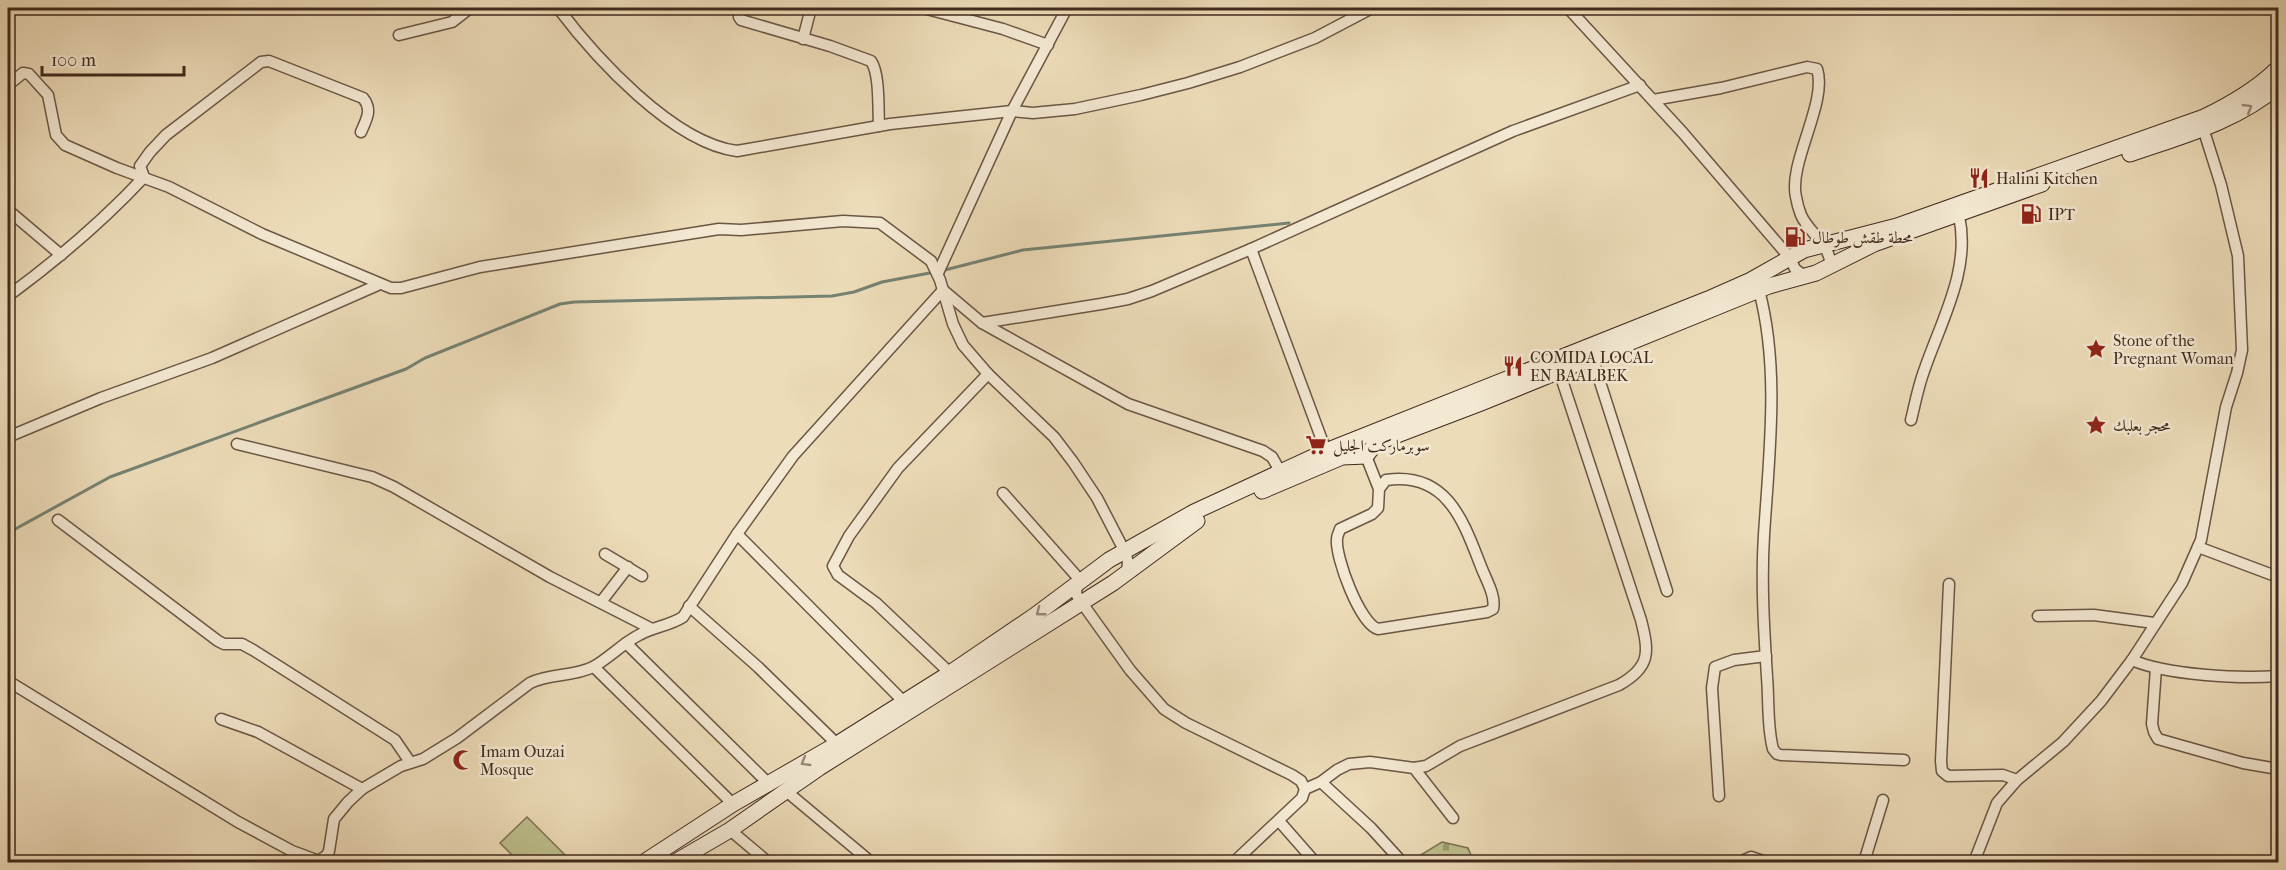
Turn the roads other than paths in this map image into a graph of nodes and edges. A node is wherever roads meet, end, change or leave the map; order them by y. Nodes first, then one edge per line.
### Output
1 (470, 8) edge
2 (558, 8) edge
3 (740, 8) edge
4 (811, 8) edge
5 (923, 8) edge
6 (1067, 8) edge
7 (1372, 8) edge
8 (1568, 8) edge
9 (399, 35) dead end
10 (803, 39) junction
11 (1048, 45) junction
12 (2278, 68) edge
13 (8, 85) edge
14 (1640, 85) junction
15 (2278, 86) edge
16 (1653, 100) junction
17 (1012, 111) junction
18 (879, 126) junction
19 (2203, 128) junction
20 (361, 132) dead end
21 (144, 177) junction
22 (8, 210) edge
23 (1959, 216) junction
24 (1822, 244) junction
25 (1251, 249) junction
26 (62, 255) junction
27 (1790, 258) junction
28 (1830, 267) junction
29 (938, 273) junction
30 (1804, 276) junction
31 (380, 284) junction
32 (943, 290) junction
33 (1759, 290) junction
34 (8, 297) edge
35 (982, 323) junction
36 (1592, 357) junction
37 (1559, 371) junction
38 (988, 374) junction
39 (1911, 420) dead end
40 (8, 437) edge
41 (237, 444) dead end
42 (1326, 451) junction
43 (1366, 456) junction
44 (1280, 471) junction
45 (1379, 489) junction
46 (1003, 493) dead end
47 (58, 520) dead end
48 (736, 534) junction
49 (2198, 547) junction
50 (1125, 552) junction
51 (605, 554) dead end
52 (628, 567) junction
53 (1127, 573) junction
54 (642, 576) dead end
55 (2278, 578) edge
56 (1078, 581) junction
57 (1949, 584) dead end
58 (1667, 591) dead end
59 (601, 602) junction
60 (1082, 603) junction
61 (689, 606) junction
62 (2038, 616) dead end
63 (2154, 623) junction
64 (652, 629) junction
65 (626, 643) junction
66 (1766, 656) junction
67 (2132, 660) junction
68 (594, 667) junction
69 (2156, 668) junction
70 (950, 674) junction
71 (2278, 676) edge
72 (8, 681) edge
73 (904, 702) junction
74 (221, 719) dead end
75 (837, 744) junction
76 (1904, 760) dead end
77 (410, 762) junction
78 (1414, 768) junction
79 (2278, 769) edge
80 (2017, 780) junction
81 (1321, 782) junction
82 (768, 783) junction
83 (362, 789) junction
84 (1305, 789) junction
85 (786, 790) junction
86 (1719, 796) dead end
87 (1883, 800) dead end
88 (736, 802) junction
89 (747, 816) junction
90 (1453, 818) dead end
91 (1279, 821) junction
92 (698, 827) junction
93 (729, 830) junction
94 (709, 843) junction
95 (329, 850) junction
96 (336, 862) edge
97 (644, 862) edge
98 (675, 862) edge
99 (768, 862) edge
100 (871, 862) edge
101 (1234, 862) edge
102 (1315, 862) edge
103 (1402, 862) edge
104 (1740, 862) edge
105 (1766, 862) edge
106 (1864, 862) edge
107 (1974, 862) edge

1 - 9 street
2 - 18 street
3 - 10 street
4 - 10 street
5 - 11 street
6 - 11 street
7 - 17 street
8 - 14 street
10 - 18 street
11 - 17 street
12 - 24 main road
13 - 21 street
14 - 16 street
14 - 25 street
19 -> 15 main road
16 - 24 street
16 - 27 street
17 - 18 street
17 - 29 street
19 - 23 main road
19 - 49 street
20 - 21 street
21 - 26 street
21 - 31 street
22 - 26 street
23 - 28 main road
23 - 39 street
24 - 27 main road
24 - 28 street
25 - 35 street
25 - 42 street
26 - 34 street
27 - 30 street
27 - 42 main road
28 - 30 main road
29 - 31 street
29 - 32 street
30 - 33 main road
31 - 40 street
32 - 35 street
32 - 38 street
32 - 48 street
33 - 36 main road
33 - 66 street
35 - 44 street
36 - 37 main road
36 - 58 street
37 - 43 main road
37 - 78 street
38 - 50 street
38 - 70 street
41 - 59 street
42 - 44 main road
43 - 45 street
43 - 53 main road
44 - 50 main road
45 - 45 street
46 - 56 street
47 - 77 street
48 - 61 street
48 - 73 street
49 - 55 street
49 - 63 street
50 - 53 street
50 - 56 main road
51 - 52 street
52 - 54 street
52 - 59 street
53 - 60 main road
56 - 60 street
56 -> 70 main road
57 - 80 street
59 - 64 street
60 - 84 street
60 - 85 main road
61 - 64 street
61 - 75 street
62 - 63 street
63 - 67 street
64 - 65 street
65 - 68 street
65 - 82 street
66 - 76 street
66 - 86 street
67 - 69 street
67 - 80 street
68 - 77 street
68 - 88 street
69 - 71 street
69 - 79 street
70 - 73 main road
72 - 95 street
73 - 75 main road
74 - 83 street
75 -> 82 main road
77 - 83 street
78 - 81 street
78 - 90 street
80 - 107 street
81 - 84 street
81 - 103 street
82 - 88 main road
83 - 95 street
84 - 91 street
85 - 89 main road
85 - 100 street
87 - 106 street
88 - 89 main road
88 - 92 main road
89 - 93 main road
91 - 101 street
91 - 102 street
92 - 94 main road
92 - 97 main road
93 - 94 main road
93 - 99 street
94 - 98 main road
95 - 96 street
104 - 105 street

